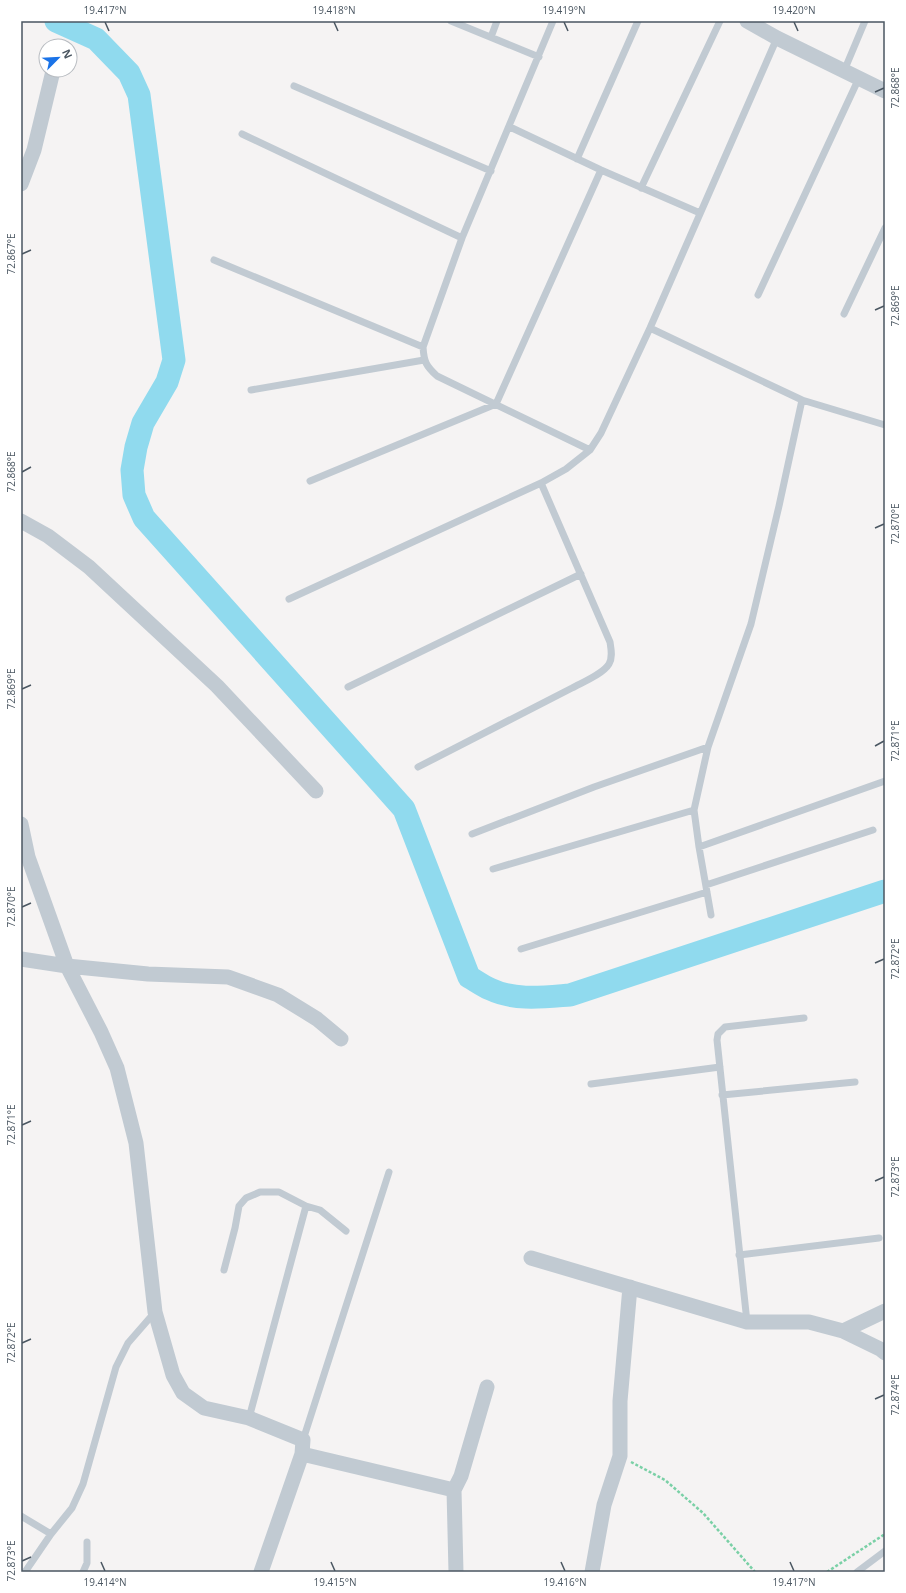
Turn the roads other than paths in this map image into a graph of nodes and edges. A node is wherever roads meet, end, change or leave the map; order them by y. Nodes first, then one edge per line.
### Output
1 (451, 21) edge
2 (497, 21) edge
3 (553, 21) edge
4 (638, 21) edge
5 (720, 21) edge
6 (747, 21) edge
7 (865, 21) edge
8 (491, 37) junction
9 (777, 38) junction
10 (539, 57) junction
11 (844, 71) junction
12 (52, 78) edge
13 (859, 78) junction
14 (294, 86) dead end
15 (885, 91) edge
16 (510, 127) junction
17 (242, 134) dead end
18 (577, 159) junction
19 (601, 170) junction
20 (491, 171) junction
21 (21, 184) edge
22 (641, 188) junction
23 (700, 213) junction
24 (885, 228) edge
25 (462, 238) junction
26 (214, 260) dead end
27 (758, 295) dead end
28 (844, 314) dead end
29 (650, 328) junction
30 (423, 347) junction
31 (424, 360) junction
32 (251, 390) dead end
33 (802, 400) junction
34 (496, 404) junction
35 (885, 425) edge
36 (590, 450) junction
37 (310, 481) dead end
38 (541, 483) junction
39 (21, 521) edge
40 (581, 574) junction
41 (289, 599) dead end
42 (348, 687) dead end
43 (708, 747) junction
44 (418, 767) dead end
45 (885, 781) edge
46 (316, 791) dead end
47 (694, 810) junction
48 (21, 824) edge
49 (873, 830) dead end
50 (472, 834) dead end
51 (699, 847) junction
52 (493, 869) dead end
53 (706, 888) junction
54 (711, 915) dead end
55 (521, 949) dead end
56 (21, 959) edge
57 (67, 966) junction
58 (804, 1018) dead end
59 (341, 1040) dead end
60 (720, 1067) junction
61 (855, 1082) dead end
62 (591, 1084) dead end
63 (722, 1095) junction
64 (389, 1172) dead end
65 (306, 1206) junction
66 (346, 1231) dead end
67 (879, 1238) dead end
68 (739, 1255) junction
69 (531, 1258) dead end
70 (224, 1270) dead end
71 (630, 1287) junction
72 (155, 1312) junction
73 (885, 1312) edge
74 (747, 1322) junction
75 (843, 1331) junction
76 (885, 1354) edge
77 (487, 1387) dead end
78 (249, 1418) junction
79 (302, 1447) junction
80 (454, 1490) junction
81 (21, 1516) edge
82 (51, 1534) junction
83 (87, 1542) dead end
84 (885, 1551) edge
85 (25, 1572) edge
86 (83, 1572) edge
87 (261, 1572) edge
88 (456, 1572) edge
89 (592, 1572) edge
90 (857, 1572) edge

1 - 8 lane
2 - 8 lane
3 - 10 lane
4 - 18 lane
5 - 22 lane
6 - 9 street
7 - 11 lane
8 - 10 lane
9 - 11 street
9 - 23 lane
10 - 16 lane
11 - 13 street
12 - 21 street
13 - 15 street
13 - 27 lane
14 - 20 lane
16 - 18 lane
16 - 20 lane
17 - 25 lane
18 - 19 lane
19 - 22 lane
19 - 34 lane
20 - 25 lane
22 - 23 lane
23 - 29 lane
24 - 28 lane
25 - 30 lane
26 - 30 lane
29 - 33 lane
29 - 36 lane
30 - 31 lane
31 - 32 lane
31 - 34 lane
33 - 35 lane
33 - 43 lane
34 - 36 lane
34 - 37 lane
36 - 38 lane
38 - 40 lane
38 - 41 lane
39 - 46 street
40 - 42 lane
40 - 44 lane
43 - 47 lane
43 - 50 lane
45 - 51 lane
47 - 51 lane
47 - 52 lane
48 - 57 street
49 - 53 lane
51 - 53 lane
53 - 54 lane
53 - 55 lane
56 - 57 street
57 - 59 street
57 - 72 street
58 - 60 lane
60 - 62 lane
60 - 63 lane
61 - 63 lane
63 - 68 lane
64 - 79 lane
65 - 66 lane
65 - 70 lane
65 - 78 lane
67 - 68 lane
68 - 74 lane
69 - 71 street
71 - 74 street
71 - 89 street
72 - 78 street
72 - 82 lane
73 - 75 street
74 - 75 street
75 - 76 street
77 - 80 street
78 - 79 street
79 - 80 street
79 - 87 street
80 - 88 street
81 - 82 lane
82 - 85 lane
83 - 86 lane
84 - 90 lane

